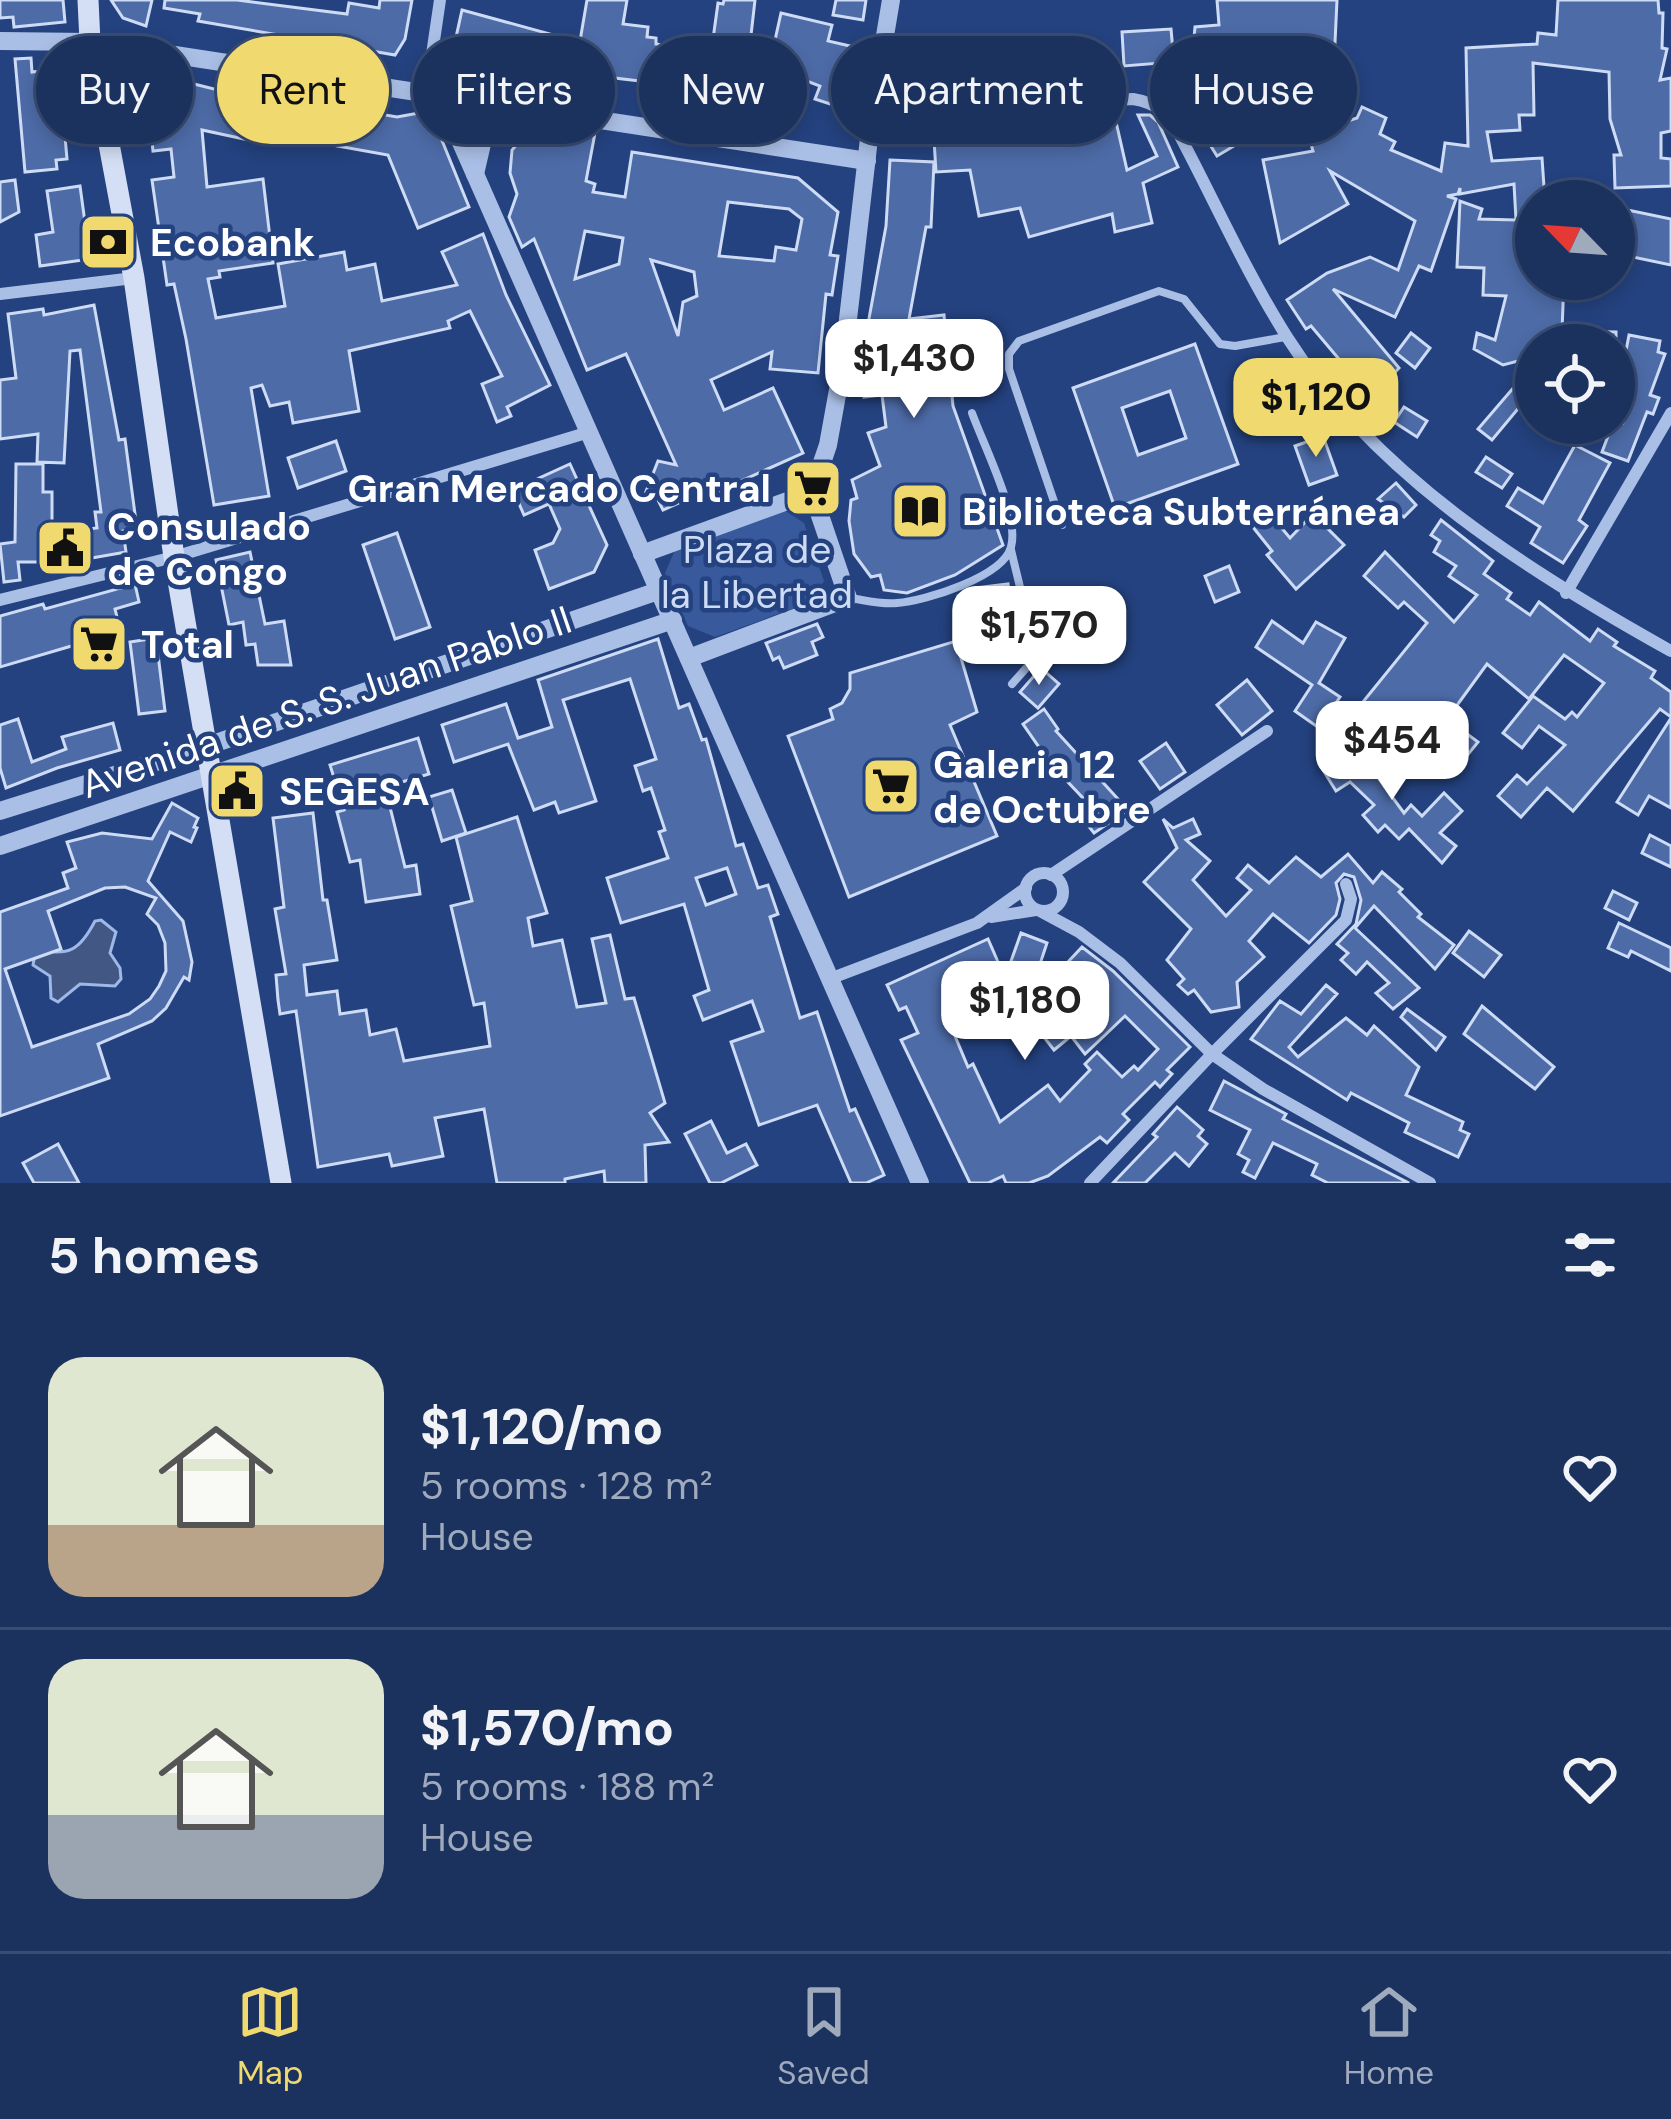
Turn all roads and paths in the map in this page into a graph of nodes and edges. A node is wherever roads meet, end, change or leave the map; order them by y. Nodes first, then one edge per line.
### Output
1 (88, 0) edge
2 (440, 0) edge
3 (891, 0) edge
4 (90, 36) edge
5 (437, 36) edge
6 (885, 36) edge
7 (0, 41) edge
8 (36, 41) edge
9 (193, 58) edge
10 (413, 93) edge
11 (1126, 99) edge
12 (615, 123) edge
13 (109, 144) edge
14 (459, 144) edge
15 (482, 144) edge
16 (869, 144) edge
17 (867, 161) junction
18 (475, 174) junction
19 (134, 278) junction
20 (0, 294) edge
21 (1286, 336) junction
22 (972, 413) dead end
23 (1671, 413) edge
24 (586, 433) junction
25 (812, 492) junction
26 (1062, 525) dead end
27 (1011, 550) junction
28 (642, 554) junction
29 (174, 557) junction
30 (658, 591) junction
31 (1566, 593) junction
32 (848, 598) junction
33 (0, 601) edge
34 (673, 620) junction
35 (1671, 651) edge
36 (689, 658) junction
37 (1012, 684) dead end
38 (1267, 731) dead end
39 (207, 746) junction
40 (214, 776) junction
41 (5, 810) edge
42 (22, 839) junction
43 (0, 846) edge
44 (1051, 875) junction
45 (1346, 884) dead end
46 (1026, 888) junction
47 (1063, 896) junction
48 (1039, 910) junction
49 (990, 917) junction
50 (1079, 932) junction
51 (832, 978) junction
52 (1212, 1054) junction
53 (281, 1183) edge
54 (920, 1183) edge
55 (1090, 1183) edge
56 (1430, 1183) edge

1 - 4 main road
2 - 5 street
3 - 6 street
7 - 8 street
9 - 10 street
11 - 21 street
12 - 17 street
13 - 19 main road
14 - 18 street
15 - 18 street
16 - 17 street
17 - 25 street
18 - 24 street
19 - 20 street
19 - 29 main road
21 - 26 lane
21 - 31 street
22 - 27 lane
23 - 31 street
24 - 28 street
24 - 29 street
25 - 28 street
25 - 32 street
27 - 32 lane
27 - 37 lane
28 - 30 street
29 - 33 street
29 - 39 main road
30 - 34 street
30 - 39 street, Avenida de S. S. Juan Pablo II
31 - 35 street
32 - 36 street
34 - 36 street
34 - 40 street, Avenida de S. S. Juan Pablo II
36 - 51 street
38 - 44 street
39 - 40 main road
39 - 41 street, Avenida de S. S. Juan Pablo II
40 - 42 street, Avenida de S. S. Juan Pablo II
40 - 53 main road
41 - 42 street
42 - 43 street, Avenida de S. S. Juan Pablo II
44 - 46 street
44 - 47 street
45 - 52 street
46 - 48 street
46 - 49 street
47 - 48 street
47 - 50 street
48 - 49 street
48 - 50 street
49 - 51 street
50 - 52 street
51 - 54 street
52 - 55 street
52 - 56 street

